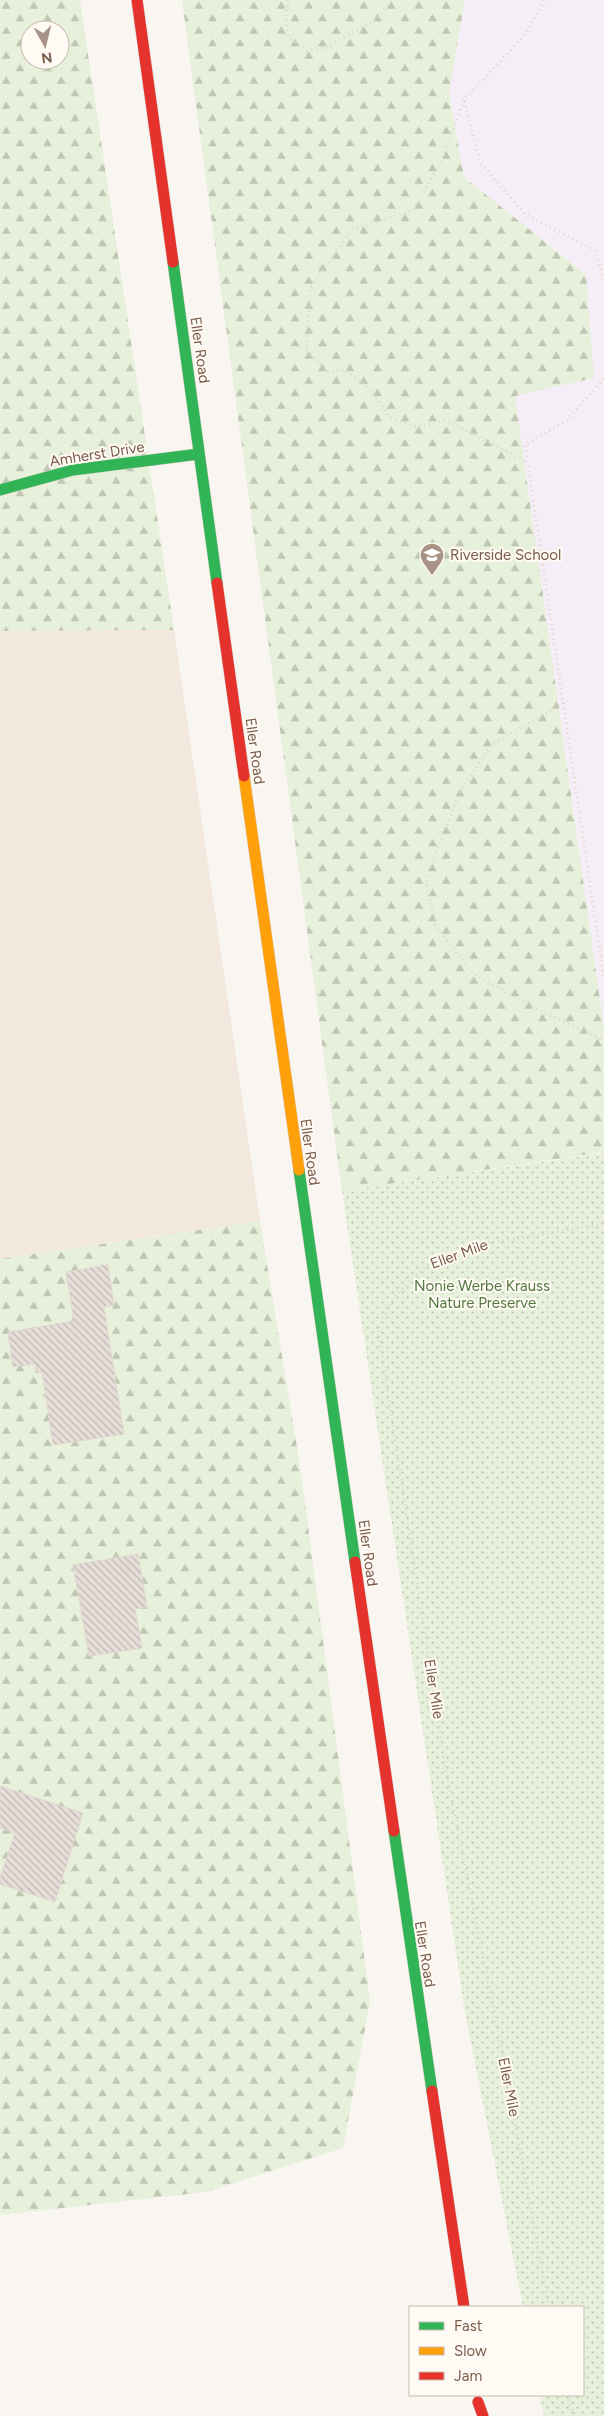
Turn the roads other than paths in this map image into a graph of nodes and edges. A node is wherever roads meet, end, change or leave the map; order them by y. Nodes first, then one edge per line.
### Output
1 (137, 0) edge
2 (199, 454) junction
3 (0, 490) edge
4 (464, 2306) edge
5 (477, 2399) edge
6 (482, 2416) edge

1 - 2 street, Eller Road
2 - 3 street, Amherst Drive
2 - 4 street, Eller Road
5 - 6 street

